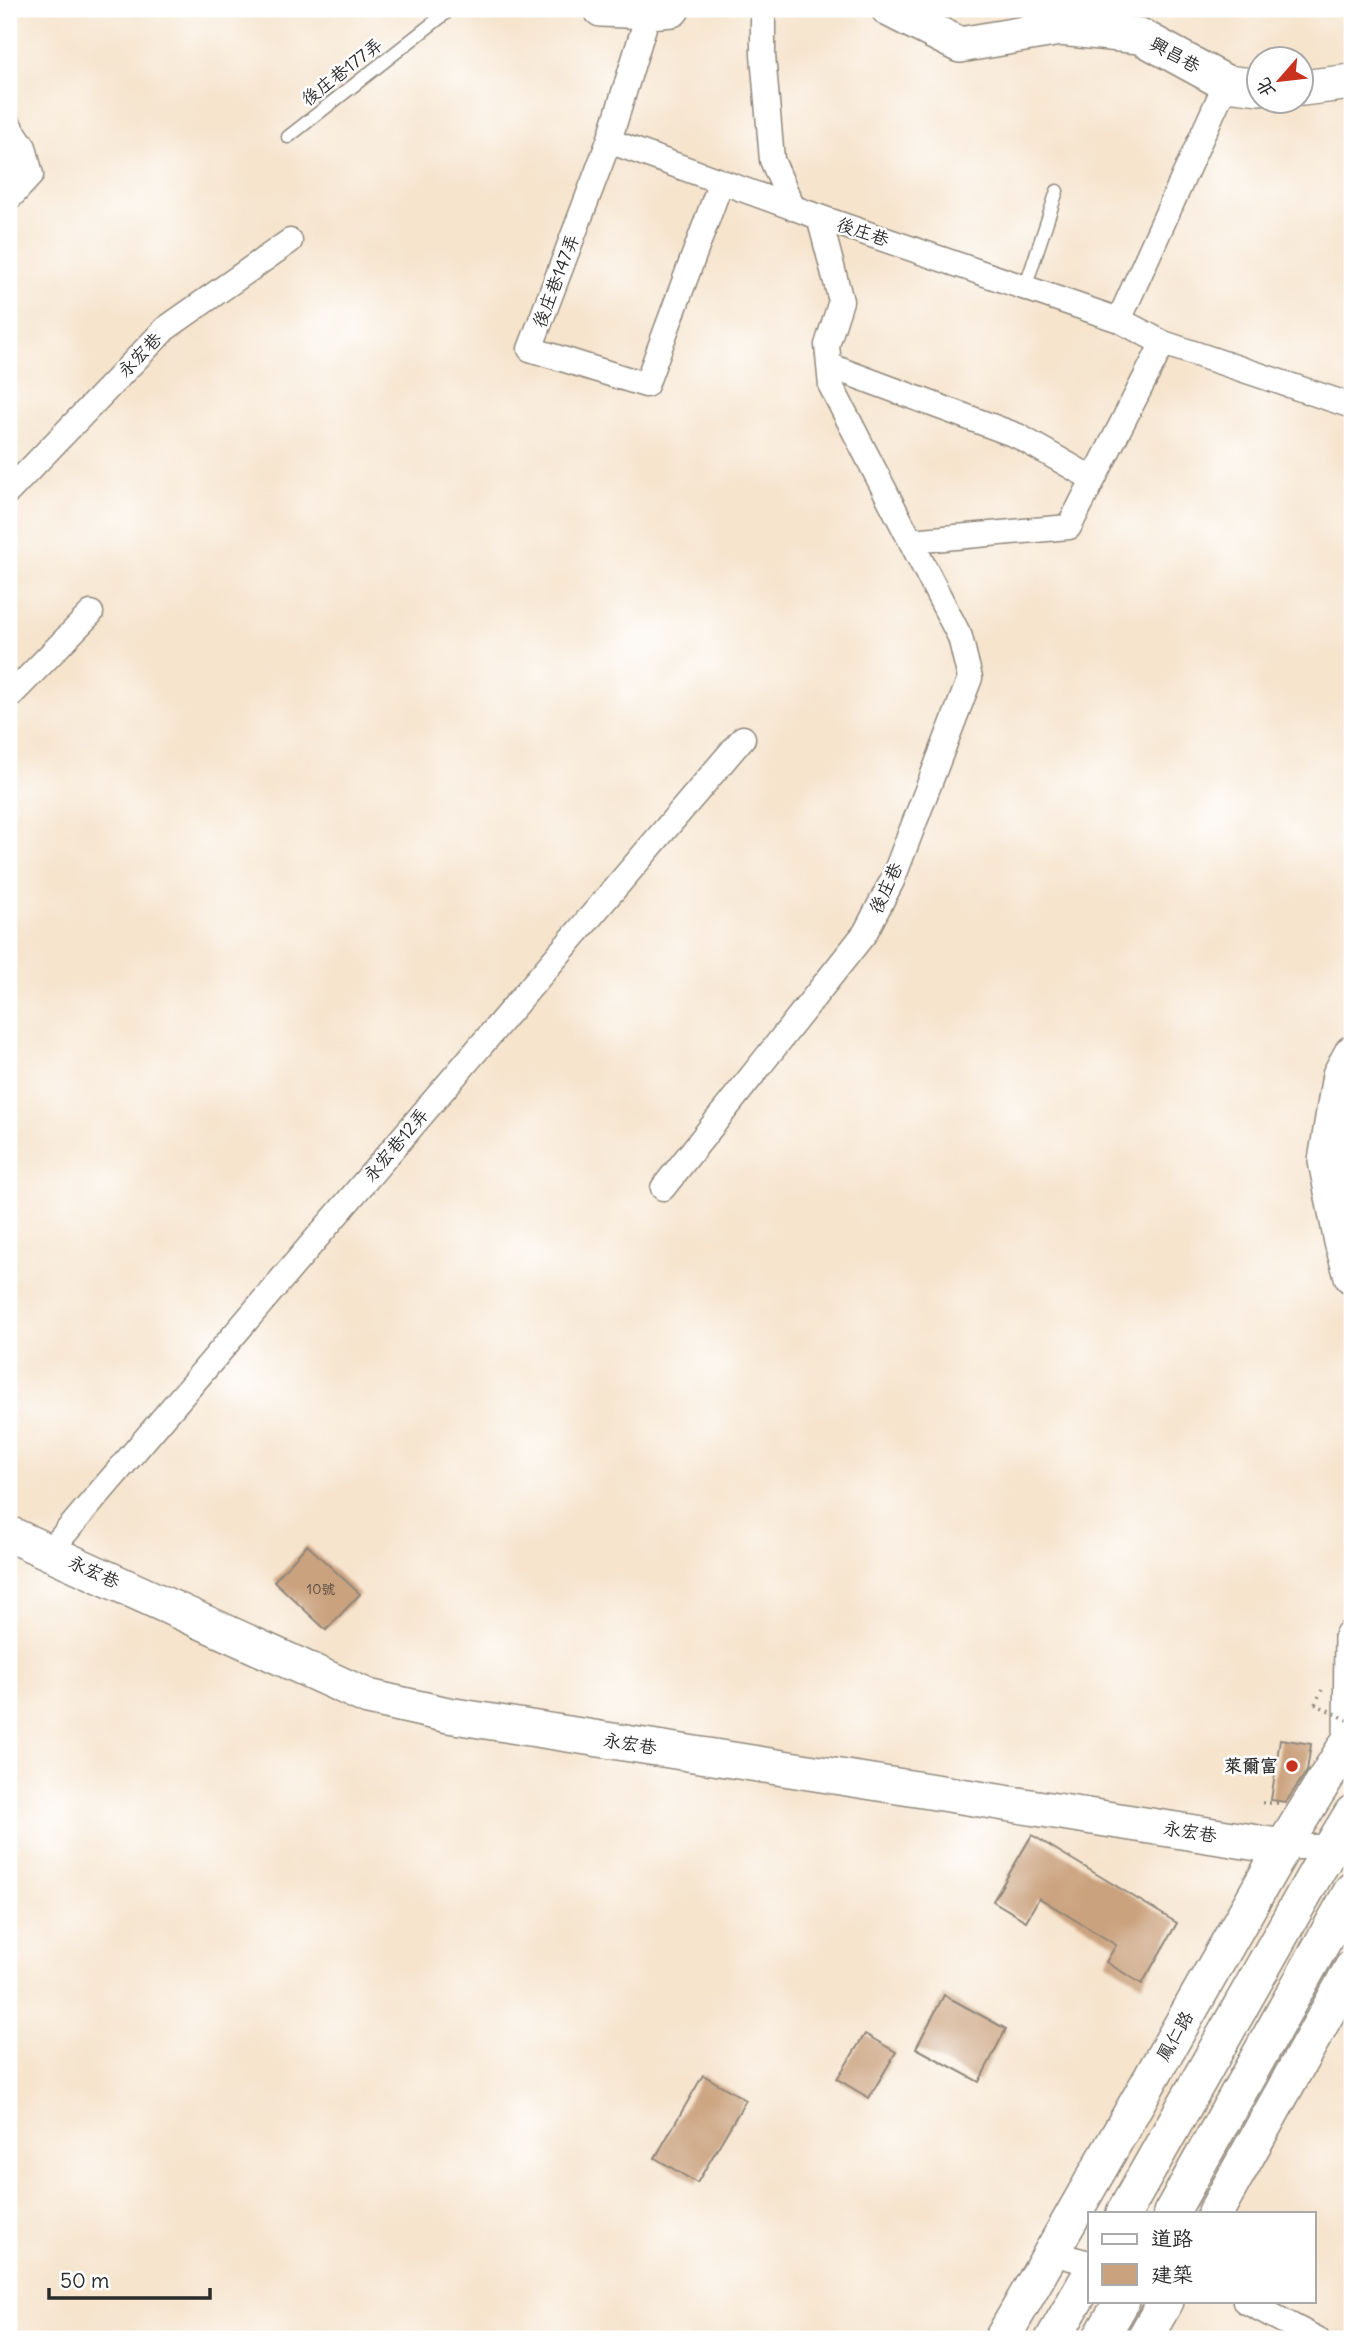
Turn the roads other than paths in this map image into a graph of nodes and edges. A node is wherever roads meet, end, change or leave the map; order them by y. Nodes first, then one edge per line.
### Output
1 (451, 9) edge
2 (601, 9) edge
3 (763, 9) edge
4 (889, 9) edge
5 (660, 10) edge
6 (1352, 82) edge
7 (1243, 85) edge
8 (1316, 86) edge
9 (9, 125) edge
10 (288, 137) dead end
11 (609, 141) junction
12 (721, 182) junction
13 (1057, 191) dead end
14 (9, 199) edge
15 (793, 208) junction
16 (819, 217) junction
17 (290, 241) dead end
18 (1025, 288) junction
19 (1119, 320) junction
20 (1163, 343) junction
21 (830, 366) junction
22 (1352, 406) edge
23 (1093, 479) junction
24 (9, 491) edge
25 (911, 541) junction
26 (91, 613) dead end
27 (9, 697) edge
28 (743, 738) dead end
29 (1352, 1053) edge
30 (663, 1188) dead end
31 (1352, 1276) edge
32 (9, 1534) edge
33 (49, 1552) junction
34 (1352, 1643) edge
35 (1352, 1732) edge
36 (1352, 1812) edge
37 (1283, 1847) junction
38 (1333, 1856) edge
39 (1352, 1887) edge
40 (1352, 1968) edge
41 (1125, 2212) edge
42 (1172, 2212) edge
43 (1216, 2212) edge
44 (1051, 2253) junction
45 (1088, 2262) edge
46 (1088, 2278) edge
47 (1121, 2302) edge
48 (1165, 2302) edge
49 (1247, 2302) edge
50 (1002, 2339) edge
51 (1053, 2339) edge
52 (1100, 2339) edge
53 (1144, 2339) edge
54 (1317, 2339) edge

1 - 10 lane, 後庄巷177弄
2 - 5 street
3 - 15 street
4 - 7 street, 興昌巷
5 - 11 street, 後庄巷147弄
6 - 8 street
7 - 19 street
9 - 14 street
11 - 12 street, 後庄巷
11 - 12 street, 後庄巷147弄
12 - 15 street, 後庄巷
13 - 18 lane
15 - 16 street, 後庄巷
16 - 18 street, 後庄巷
16 - 21 street, 後庄巷
17 - 24 street, 永宏巷
18 - 19 street, 後庄巷
19 - 20 street, 後庄巷
20 - 22 street, 後庄巷
20 - 23 street
21 - 23 street
21 - 25 street, 後庄巷
23 - 25 street
25 - 30 street, 後庄巷
26 - 27 street
28 - 33 street, 永宏巷12弄
29 - 31 street
32 - 33 street, 永宏巷
33 - 37 street, 永宏巷
34 - 35 street
35 - 37 street, 鳳仁路
36 - 38 street
37 - 38 street
37 - 44 street, 鳳仁路
38 - 39 street
38 - 41 street
39 - 42 street
40 - 43 street
44 - 45 street
44 - 50 street, 鳳仁路
46 - 51 street
47 - 52 street
48 - 53 street
49 - 54 street

